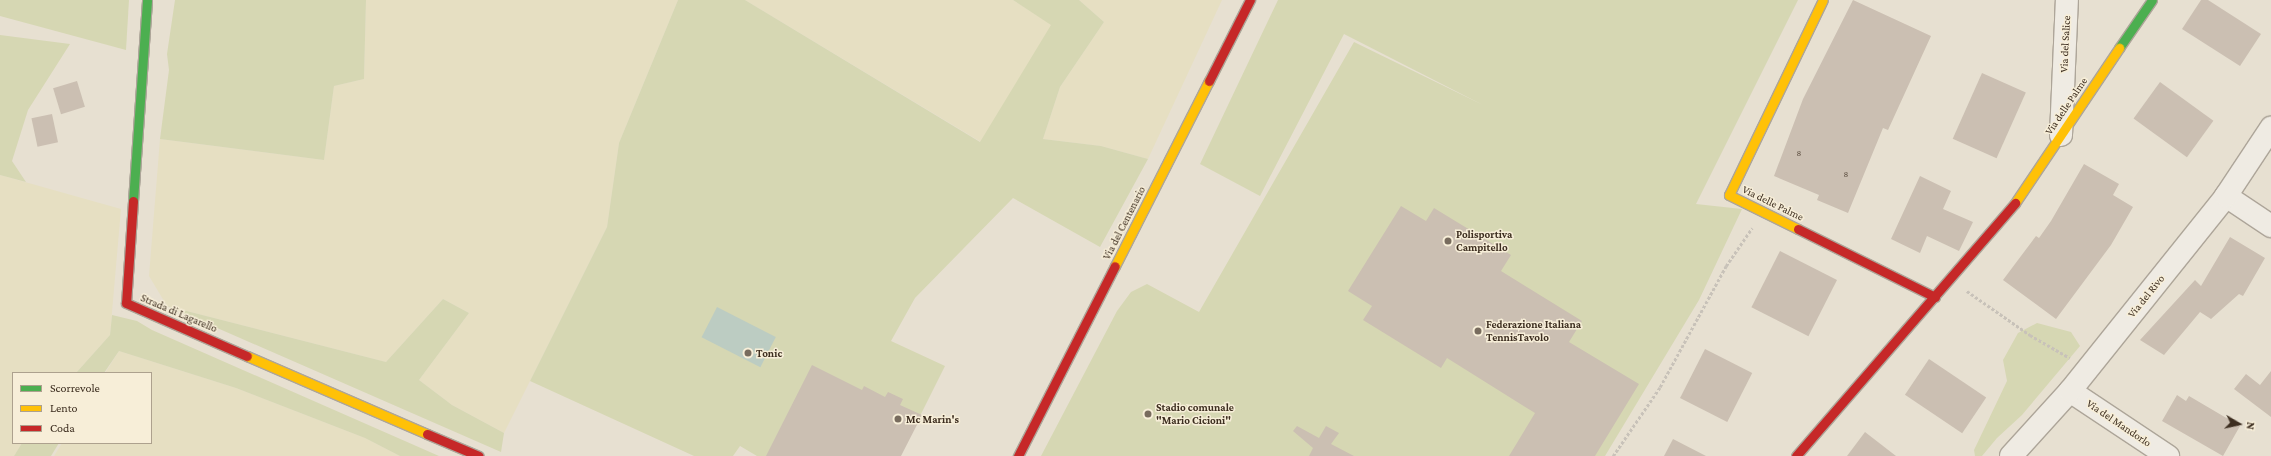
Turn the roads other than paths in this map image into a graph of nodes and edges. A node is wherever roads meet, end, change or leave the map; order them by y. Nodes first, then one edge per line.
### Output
1 (147, 0) edge
2 (1250, 0) edge
3 (1823, 0) edge
4 (2067, 0) edge
5 (2152, 0) edge
6 (2271, 128) edge
7 (2061, 135) junction
8 (2271, 146) edge
9 (2245, 167) junction
10 (2226, 196) junction
11 (2271, 226) edge
12 (1935, 297) junction
13 (2070, 391) junction
14 (480, 456) edge
15 (1018, 456) edge
16 (1796, 456) edge
17 (2011, 456) edge
18 (2168, 456) edge

1 - 14 street, Strada di Lagarello
2 - 15 street, Via del Centenario
3 - 12 street, Via delle Palme
4 - 7 street, Via del Salice
5 - 7 street, Via delle Palme
6 - 9 street, Via del Rivo
7 - 12 street, Via delle Palme
8 - 9 street
9 - 10 street, Via del Rivo
10 - 11 street
10 - 13 street, Via del Rivo
12 - 16 street, Via delle Palme
13 - 17 street, Via del Rivo
13 - 18 street, Via del Mandorlo

